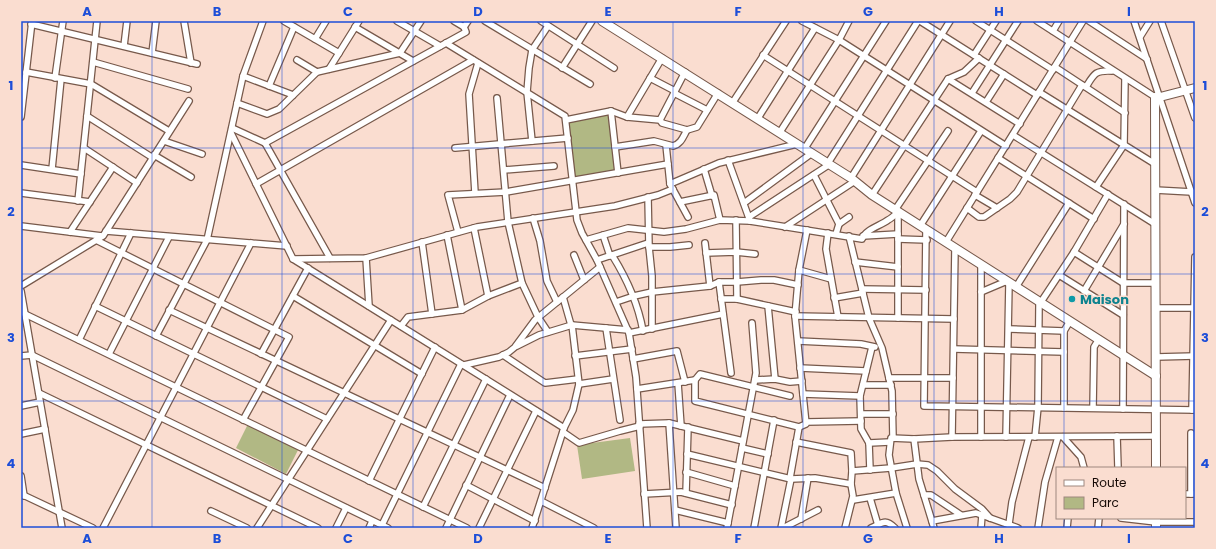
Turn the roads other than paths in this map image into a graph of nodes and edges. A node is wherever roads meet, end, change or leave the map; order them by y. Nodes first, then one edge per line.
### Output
1 (63, 21) edge
2 (98, 21) edge
3 (127, 21) edge
4 (156, 21) edge
5 (184, 21) edge
6 (263, 21) edge
7 (284, 21) edge
8 (326, 21) edge
9 (359, 21) edge
10 (397, 21) edge
11 (421, 21) edge
12 (454, 21) edge
13 (468, 21) edge
14 (485, 21) edge
15 (540, 21) edge
16 (592, 21) edge
17 (602, 21) edge
18 (786, 21) edge
19 (802, 21) edge
20 (849, 21) edge
21 (886, 21) edge
22 (919, 21) edge
23 (950, 21) edge
24 (976, 21) edge
25 (996, 21) edge
26 (1018, 21) edge
27 (1037, 21) edge
28 (1059, 21) edge
29 (1084, 21) edge
30 (1089, 21) edge
31 (1134, 21) edge
32 (1150, 21) edge
33 (1161, 21) edge
34 (32, 22) edge
35 (548, 26) junction
36 (294, 27) junction
37 (355, 27) junction
38 (464, 27) junction
39 (814, 28) junction
40 (990, 30) junction
41 (62, 31) junction
42 (1053, 31) junction
43 (414, 32) junction
44 (942, 35) junction
45 (1140, 38) junction
46 (96, 39) junction
47 (315, 39) junction
48 (839, 40) junction
49 (1006, 40) junction
50 (1070, 43) junction
51 (577, 44) junction
52 (443, 45) junction
53 (124, 46) junction
54 (532, 50) junction
55 (152, 53) junction
56 (339, 53) junction
57 (400, 53) junction
58 (763, 55) junction
59 (864, 56) junction
60 (977, 57) junction
61 (662, 58) junction
62 (1147, 59) junction
63 (297, 60) dead end
64 (24, 61) edge
65 (413, 61) junction
66 (476, 61) junction
67 (93, 62) junction
68 (990, 65) junction
69 (562, 68) junction
70 (614, 68) dead end
71 (1054, 68) junction
72 (329, 69) junction
73 (787, 71) junction
74 (886, 71) junction
75 (1113, 71) junction
76 (26, 72) junction
77 (317, 72) junction
78 (685, 72) junction
79 (1004, 74) junction
80 (243, 76) junction
81 (55, 78) junction
82 (650, 78) junction
83 (61, 79) junction
84 (948, 79) junction
85 (1125, 79) junction
86 (91, 84) junction
87 (590, 84) dead end
88 (810, 85) junction
89 (269, 86) junction
90 (910, 86) junction
91 (1084, 86) junction
92 (1195, 88) edge
93 (188, 89) dead end
94 (1185, 90) junction
95 (527, 92) junction
96 (675, 92) junction
97 (718, 93) junction
98 (972, 93) junction
99 (1038, 94) junction
100 (293, 95) junction
101 (1157, 97) junction
102 (497, 98) dead end
103 (189, 101) dead end
104 (835, 101) junction
105 (934, 101) junction
106 (733, 102) junction
107 (986, 102) junction
108 (237, 103) junction
109 (707, 110) junction
110 (1067, 110) junction
111 (611, 111) junction
112 (1125, 113) junction
113 (87, 116) junction
114 (858, 116) junction
115 (21, 117) edge
116 (627, 117) junction
117 (758, 118) junction
118 (1195, 118) edge
119 (566, 120) junction
120 (660, 120) junction
121 (1020, 124) junction
122 (231, 130) junction
123 (687, 130) junction
124 (881, 131) junction
125 (948, 131) dead end
126 (981, 131) junction
127 (169, 132) junction
128 (780, 132) junction
129 (1013, 135) junction
130 (568, 138) junction
131 (164, 141) junction
132 (532, 141) junction
133 (265, 143) junction
134 (501, 144) junction
135 (666, 145) junction
136 (904, 145) junction
137 (1124, 145) junction
138 (472, 146) junction
139 (615, 146) junction
140 (801, 146) junction
141 (1006, 146) junction
142 (84, 148) junction
143 (455, 148) dead end
144 (812, 153) junction
145 (1041, 153) junction
146 (202, 154) dead end
147 (153, 157) junction
148 (998, 158) junction
149 (728, 160) junction
150 (928, 160) junction
151 (668, 164) junction
152 (829, 164) junction
153 (1155, 164) junction
154 (21, 165) edge
155 (554, 166) dead end
156 (113, 167) junction
157 (52, 169) junction
158 (704, 169) junction
159 (281, 170) junction
160 (504, 170) junction
161 (618, 172) junction
162 (81, 174) junction
163 (814, 175) junction
164 (952, 176) junction
165 (1026, 176) junction
166 (191, 177) dead end
167 (853, 179) junction
168 (572, 180) junction
169 (137, 183) junction
170 (256, 184) junction
171 (672, 186) junction
172 (1096, 187) junction
173 (1155, 190) junction
174 (506, 192) junction
175 (1192, 192) junction
176 (21, 193) edge
177 (476, 194) junction
178 (976, 194) junction
179 (1108, 194) junction
180 (712, 196) junction
181 (872, 196) junction
182 (648, 197) junction
183 (826, 199) junction
184 (78, 201) junction
185 (90, 202) junction
186 (680, 202) junction
187 (1195, 202) edge
188 (1069, 203) junction
189 (744, 204) junction
190 (1124, 204) junction
191 (967, 208) junction
192 (997, 208) junction
193 (897, 211) junction
194 (575, 212) junction
195 (688, 217) dead end
196 (849, 217) dead end
197 (533, 218) junction
198 (749, 219) junction
199 (1094, 219) junction
200 (720, 220) junction
201 (736, 220) junction
202 (508, 222) junction
203 (839, 224) junction
204 (1124, 224) junction
205 (1155, 224) junction
206 (21, 226) edge
207 (785, 226) junction
208 (474, 228) junction
209 (923, 228) junction
210 (648, 230) junction
211 (807, 230) junction
212 (70, 232) junction
213 (458, 232) junction
214 (131, 233) junction
215 (828, 233) junction
216 (104, 234) junction
217 (836, 234) junction
218 (447, 235) junction
219 (603, 235) junction
220 (169, 236) junction
221 (849, 236) junction
222 (863, 236) junction
223 (898, 237) junction
224 (96, 240) junction
225 (207, 240) junction
226 (586, 240) junction
227 (927, 240) junction
228 (422, 242) junction
229 (946, 242) junction
230 (251, 243) junction
231 (705, 243) dead end
232 (648, 245) junction
233 (689, 245) dead end
234 (287, 246) junction
235 (955, 248) junction
236 (736, 252) junction
237 (1074, 252) junction
238 (121, 253) junction
239 (706, 253) junction
240 (755, 254) dead end
241 (574, 255) dead end
242 (611, 256) junction
243 (1195, 257) edge
244 (330, 258) junction
245 (366, 258) junction
246 (293, 259) junction
247 (597, 260) junction
248 (855, 262) junction
249 (981, 265) junction
250 (600, 267) junction
251 (898, 267) junction
252 (1098, 267) junction
253 (308, 268) junction
254 (152, 269) junction
255 (799, 270) junction
256 (1059, 275) junction
257 (831, 279) junction
258 (584, 280) junction
259 (719, 282) junction
260 (737, 282) junction
261 (522, 283) junction
262 (1124, 283) junction
263 (183, 284) junction
264 (1011, 284) junction
265 (1155, 284) junction
266 (21, 286) edge
267 (710, 286) junction
268 (798, 286) junction
269 (898, 290) junction
270 (926, 290) junction
271 (21, 291) edge
272 (862, 291) junction
273 (1084, 291) junction
274 (652, 292) junction
275 (981, 292) junction
276 (293, 296) junction
277 (488, 296) junction
278 (634, 296) junction
279 (563, 297) junction
280 (834, 298) junction
281 (721, 299) junction
282 (737, 299) junction
283 (557, 302) junction
284 (616, 302) junction
285 (1040, 302) junction
286 (220, 303) junction
287 (95, 306) junction
288 (369, 306) junction
289 (768, 306) junction
290 (1155, 308) junction
291 (1194, 308) edge
292 (169, 310) junction
293 (462, 310) junction
294 (25, 314) junction
295 (432, 314) junction
296 (723, 314) junction
297 (795, 314) junction
298 (1123, 315) junction
299 (538, 317) junction
300 (838, 317) junction
301 (869, 318) junction
302 (898, 318) junction
303 (925, 319) junction
304 (954, 319) junction
305 (391, 320) junction
306 (126, 321) junction
307 (1070, 321) junction
308 (752, 323) dead end
309 (571, 325) junction
310 (401, 326) junction
311 (207, 328) junction
312 (606, 328) junction
313 (652, 329) junction
314 (1009, 329) junction
315 (274, 330) junction
316 (1038, 330) junction
317 (629, 331) junction
318 (643, 331) junction
319 (1064, 331) junction
320 (548, 332) junction
321 (156, 336) junction
322 (1099, 339) junction
323 (79, 340) junction
324 (798, 341) junction
325 (374, 346) junction
326 (435, 347) junction
327 (515, 347) junction
328 (872, 347) junction
329 (882, 348) junction
330 (632, 349) junction
331 (954, 349) junction
332 (981, 350) junction
333 (1008, 350) junction
334 (1038, 351) junction
335 (609, 352) junction
336 (1064, 352) junction
337 (109, 354) junction
338 (193, 354) junction
339 (261, 354) junction
340 (32, 355) junction
341 (503, 355) junction
342 (1123, 355) junction
343 (21, 356) edge
344 (575, 356) junction
345 (1156, 356) junction
346 (1194, 356) edge
347 (633, 359) junction
348 (276, 361) junction
349 (462, 365) junction
350 (800, 368) junction
351 (866, 371) junction
352 (731, 373) dead end
353 (422, 374) junction
354 (1156, 376) junction
355 (889, 378) junction
356 (924, 378) junction
357 (953, 378) junction
358 (486, 379) junction
359 (613, 379) junction
360 (775, 379) junction
361 (695, 380) junction
362 (755, 380) junction
363 (802, 381) junction
364 (578, 382) junction
365 (685, 382) junction
366 (678, 383) junction
367 (863, 385) junction
368 (891, 386) junction
369 (176, 387) junction
370 (261, 387) junction
371 (753, 387) junction
372 (637, 389) junction
373 (39, 393) junction
374 (344, 393) junction
375 (803, 394) junction
376 (510, 395) junction
377 (790, 396) dead end
378 (860, 396) junction
379 (40, 402) junction
380 (21, 406) edge
381 (953, 406) junction
382 (981, 406) junction
383 (1006, 407) junction
384 (1038, 407) junction
385 (1064, 408) junction
386 (1093, 408) junction
387 (1123, 408) junction
388 (1156, 409) junction
389 (1194, 410) edge
390 (536, 411) junction
391 (748, 414) junction
392 (860, 414) junction
393 (893, 414) junction
394 (160, 417) junction
395 (327, 419) junction
396 (399, 419) junction
397 (243, 420) junction
398 (620, 420) dead end
399 (774, 420) junction
400 (860, 421) junction
401 (806, 422) junction
402 (670, 423) junction
403 (640, 425) junction
404 (681, 426) junction
405 (799, 427) junction
406 (688, 428) junction
407 (45, 429) junction
408 (563, 430) junction
409 (427, 433) junction
410 (1190, 433) dead end
411 (21, 434) edge
412 (1117, 436) junction
413 (1156, 436) junction
414 (952, 437) junction
415 (981, 437) junction
416 (1006, 437) junction
417 (1032, 437) junction
418 (1060, 437) junction
419 (914, 439) junction
420 (892, 440) junction
421 (744, 441) junction
422 (796, 442) junction
423 (868, 443) junction
424 (146, 445) junction
425 (453, 445) junction
426 (742, 448) junction
427 (307, 450) junction
428 (687, 454) junction
429 (768, 454) junction
430 (480, 458) junction
431 (918, 464) junction
432 (739, 466) junction
433 (1193, 466) edge
434 (1084, 467) edge
435 (1118, 467) edge
436 (1156, 467) edge
437 (891, 468) junction
438 (507, 470) junction
439 (870, 470) junction
440 (852, 471) junction
441 (686, 472) junction
442 (764, 472) junction
443 (21, 476) edge
444 (791, 478) junction
445 (808, 478) junction
446 (288, 480) junction
447 (369, 481) junction
448 (851, 484) junction
449 (466, 485) junction
450 (735, 486) junction
451 (545, 488) junction
452 (674, 492) junction
453 (686, 493) junction
454 (896, 493) junction
455 (397, 494) junction
456 (644, 494) junction
457 (1190, 494) edge
458 (23, 495) edge
459 (924, 495) junction
460 (870, 498) junction
461 (493, 499) junction
462 (853, 500) junction
463 (541, 501) junction
464 (732, 505) junction
465 (272, 506) junction
466 (423, 507) junction
467 (346, 508) junction
468 (211, 510) dead end
469 (675, 510) junction
470 (818, 510) dead end
471 (59, 512) junction
472 (961, 515) junction
473 (982, 515) junction
474 (990, 518) junction
475 (801, 519) junction
476 (1128, 519) edge
477 (372, 520) junction
478 (450, 520) junction
479 (534, 521) junction
480 (932, 521) junction
481 (1195, 522) edge
482 (1156, 523) edge
483 (382, 525) junction
484 (584, 525) edge
485 (878, 525) junction
486 (1008, 525) edge
487 (728, 526) edge
488 (62, 528) edge
489 (93, 528) edge
490 (103, 528) edge
491 (248, 528) edge
492 (257, 528) edge
493 (318, 528) edge
494 (336, 528) edge
495 (368, 528) edge
496 (388, 528) edge
497 (446, 528) edge
498 (467, 528) edge
499 (479, 528) edge
500 (532, 528) edge
501 (594, 528) edge
502 (646, 528) edge
503 (676, 528) edge
504 (754, 528) edge
505 (782, 528) edge
506 (845, 528) edge
507 (871, 528) edge
508 (895, 528) edge
509 (907, 528) edge
510 (934, 528) edge
511 (981, 528) edge
512 (1018, 528) edge
513 (1038, 528) edge

1 - 41 street
2 - 46 street
3 - 53 street
4 - 55 street
5 - 55 street
6 - 80 street
7 - 36 street
8 - 47 street
9 - 37 street
10 - 43 street
11 - 43 street
12 - 38 street
13 - 38 street
14 - 54 street
15 - 35 street
16 - 51 street
17 - 61 street
18 - 58 street
19 - 39 street
20 - 48 street
21 - 59 street
22 - 44 street
22 - 74 street
23 - 44 street
24 - 40 street
25 - 40 street
26 - 49 street
27 - 42 street
28 - 42 street
29 - 50 street
30 - 62 street
31 - 45 street
32 - 45 street
33 - 94 street
34 - 41 street
34 - 64 street
35 - 51 street
35 - 54 street
36 - 47 street
36 - 89 street
37 - 56 street
37 - 57 street
38 - 52 street
39 - 48 street
39 - 73 street
40 - 49 street
40 - 60 street
41 - 46 street
41 - 81 street
42 - 50 street
43 - 52 street
43 - 57 street
44 - 60 street
44 - 90 street
45 - 62 street
46 - 53 street
46 - 67 street
47 - 56 street
48 - 59 street
48 - 88 street
49 - 68 street
49 - 71 street
50 - 71 street
50 - 75 street
51 - 69 street
51 - 70 street
52 - 65 street
52 - 66 street
53 - 55 street
54 - 69 street
54 - 95 street
56 - 72 street
57 - 65 street
57 - 72 street
58 - 73 street
58 - 106 street
59 - 74 street
59 - 104 street
60 - 68 street
60 - 84 street
61 - 78 street
61 - 82 street
62 - 101 street
63 - 77 street
64 - 76 street
65 - 133 street
66 - 95 street
66 - 138 street
66 - 159 street
67 - 86 street
67 - 93 street
68 - 79 street
68 - 98 street
69 - 87 street
71 - 91 street
71 - 99 street
72 - 77 street
73 - 88 street
73 - 117 street
74 - 90 street
74 - 114 street
75 - 85 street
75 - 91 street
76 - 81 street
76 - 115 street
77 - 100 street
78 - 96 street
78 - 97 street
79 - 99 street
79 - 107 street
80 - 89 street
80 - 108 street
81 - 83 street
82 - 96 street
82 - 116 street
83 - 86 street
83 - 157 street
84 - 98 street
84 - 105 street
85 - 101 street
85 - 112 street
86 - 113 street
86 - 127 street
88 - 104 street
88 - 128 street
89 - 100 street
90 - 105 street
90 - 124 street
91 - 110 street
91 - 112 street
92 - 94 street
94 - 101 street
94 - 118 street
95 - 119 street
95 - 132 street
96 - 109 street
96 - 120 street
97 - 106 street
97 - 109 street
98 - 107 street
99 - 110 street
99 - 121 street
100 - 108 street
101 - 153 street
101 - 175 street
102 - 134 street
103 - 127 street
104 - 114 street
104 - 140 street
105 - 126 street
105 - 136 street
106 - 117 street
107 - 121 street
108 - 122 street
109 - 123 street
110 - 137 street
110 - 145 street
111 - 116 street
111 - 119 street
111 - 139 street
112 - 137 street
113 - 142 street
113 - 147 street
114 - 124 street
114 - 152 street
116 - 120 street
117 - 128 street
119 - 130 street
120 - 123 street
121 - 129 street
122 - 133 street
122 - 170 street
122 - 225 street
123 - 135 street
124 - 136 street
124 - 167 street
125 - 150 street
126 - 141 street
126 - 164 street
127 - 131 street
128 - 140 street
129 - 141 street
129 - 145 street
130 - 132 street
130 - 168 street
131 - 146 street
131 - 147 street
132 - 134 street
133 - 159 street
134 - 138 street
134 - 160 street
135 - 139 street
135 - 151 street
136 - 150 street
136 - 181 street
137 - 153 street
137 - 172 street
138 - 143 street
138 - 177 street
139 - 161 street
140 - 144 street
140 - 149 street
141 - 148 street
142 - 156 street
142 - 162 street
144 - 152 street
144 - 189 street
145 - 165 street
145 - 172 street
147 - 166 street
147 - 169 street
148 - 165 street
148 - 178 street
149 - 158 street
149 - 189 street
150 - 164 street
150 - 193 street
151 - 161 street
151 - 171 street
152 - 163 street
152 - 167 street
153 - 173 street
154 - 157 street
155 - 160 street
156 - 169 street
156 - 185 street
157 - 162 street
158 - 171 street
158 - 180 street
159 - 170 street
159 - 244 street
160 - 174 street
161 - 168 street
162 - 184 street
163 - 183 street
163 - 198 street
164 - 178 street
164 - 209 street
165 - 188 street
165 - 192 street
167 - 181 street
167 - 183 street
168 - 174 street
168 - 194 street
169 - 216 street
170 - 234 street
171 - 182 street
171 - 186 street
172 - 179 street
173 - 175 street
173 - 205 street
174 - 177 street
174 - 202 street
175 - 187 street
176 - 184 street
177 - 213 street
178 - 191 street
178 - 192 street
179 - 190 street
179 - 199 street
180 - 186 street
180 - 200 street
181 - 193 street
182 - 194 street
182 - 210 street
183 - 203 street
183 - 207 street
184 - 185 street
185 - 212 street
186 - 195 street
188 - 199 street
188 - 264 street
189 - 198 street
190 - 204 street
190 - 205 street
191 - 192 street
191 - 229 street
193 - 209 street
193 - 222 street
193 - 223 street
194 - 197 street
194 - 226 street
196 - 203 street
197 - 202 street
197 - 283 street
198 - 201 street
198 - 207 street
199 - 237 street
200 - 201 street
200 - 210 street
201 - 236 street
202 - 208 street
202 - 261 street
203 - 217 street
204 - 252 street
204 - 262 street
205 - 265 street
206 - 212 street
207 - 211 street
208 - 213 street
208 - 277 street
209 - 227 street
209 - 229 street
210 - 219 street
210 - 232 street
211 - 215 street
211 - 255 street
212 - 216 street
213 - 218 street
214 - 216 street
214 - 220 street
214 - 238 street
215 - 217 street
215 - 257 street
216 - 224 street
217 - 221 street
218 - 228 street
218 - 293 street
219 - 226 street
219 - 242 street
220 - 225 street
220 - 254 street
221 - 222 street
221 - 248 street
222 - 223 street
223 - 227 street
223 - 251 street
224 - 238 street
224 - 266 street
225 - 230 street
225 - 263 street
226 - 247 street
227 - 270 street
228 - 245 street
228 - 295 street
229 - 235 street
230 - 234 street
230 - 286 street
231 - 239 street
232 - 233 street
232 - 242 street
232 - 274 street
234 - 246 street
235 - 249 street
235 - 304 street
236 - 239 street
236 - 240 street
236 - 260 street
237 - 252 street
237 - 256 street
238 - 254 street
238 - 287 street
239 - 267 street
241 - 258 street
242 - 247 street
242 - 278 street
243 - 291 street
244 - 245 street
244 - 246 street
245 - 288 street
246 - 253 street
247 - 250 street
248 - 251 street
248 - 272 street
249 - 264 street
249 - 275 street
250 - 258 street
250 - 284 street
251 - 269 street
252 - 262 street
252 - 273 street
253 - 276 street
253 - 288 street
254 - 263 street
254 - 306 street
255 - 257 street
255 - 268 street
256 - 273 street
256 - 285 street
257 - 280 street
258 - 279 street
259 - 260 street
259 - 267 street
259 - 281 street
260 - 268 street
260 - 282 street
261 - 277 street
261 - 299 street
262 - 265 street
262 - 298 street
263 - 286 street
263 - 292 street
264 - 275 street
264 - 285 street
264 - 314 street
265 - 290 street
267 - 274 street
268 - 297 street
269 - 270 street
269 - 272 street
269 - 302 street
270 - 303 street
271 - 294 street
272 - 280 street
272 - 301 street
273 - 298 street
274 - 278 street
274 - 313 street
275 - 332 street
276 - 315 street
276 - 325 street
277 - 293 street
278 - 284 street
278 - 318 street
279 - 283 street
279 - 309 street
280 - 300 street
281 - 282 street
281 - 296 street
282 - 289 street
283 - 299 street
284 - 317 street
285 - 307 street
285 - 316 street
286 - 311 street
286 - 315 street
287 - 306 street
287 - 323 street
288 - 305 street
289 - 297 street
289 - 360 street
290 - 291 street
290 - 345 street
291 - 346 street
292 - 311 street
292 - 321 street
293 - 295 street
294 - 323 street
294 - 340 street
295 - 310 street
296 - 313 street
296 - 352 street
297 - 300 street
297 - 324 street
298 - 342 street
299 - 320 street
299 - 327 street
300 - 301 street
301 - 302 street
301 - 329 street
302 - 303 street
303 - 304 street
303 - 356 street
304 - 331 street
305 - 310 street
305 - 325 street
306 - 321 street
306 - 337 street
307 - 319 street
307 - 322 street
308 - 362 street
309 - 312 street
309 - 320 street
309 - 344 street
310 - 326 street
311 - 338 street
311 - 339 street
312 - 317 street
312 - 335 street
313 - 318 street
314 - 316 street
314 - 333 street
315 - 339 street
315 - 348 street
316 - 319 street
316 - 334 street
317 - 318 street
317 - 330 street
319 - 336 street
320 - 327 street
321 - 338 street
322 - 342 street
322 - 386 street
323 - 337 street
324 - 328 street
324 - 350 street
325 - 353 street
325 - 374 street
326 - 349 street
326 - 353 street
327 - 341 street
328 - 329 street
328 - 351 street
329 - 355 street
330 - 335 street
330 - 347 street
331 - 332 street
331 - 357 street
332 - 333 street
332 - 382 street
333 - 334 street
333 - 383 street
334 - 336 street
334 - 384 street
335 - 344 street
335 - 359 street
336 - 385 street
337 - 369 street
338 - 369 street
338 - 370 street
339 - 348 street
340 - 343 street
340 - 373 street
340 - 394 street
341 - 349 street
341 - 364 street
342 - 354 street
342 - 387 street
344 - 364 street
345 - 346 street
345 - 354 street
346 - 389 street
347 - 365 street
347 - 372 street
348 - 370 street
348 - 374 street
349 - 358 street
349 - 409 street
350 - 351 street
350 - 363 street
351 - 367 street
353 - 396 street
354 - 388 street
355 - 356 street
355 - 368 street
356 - 357 street
356 - 381 street
357 - 381 street
358 - 376 street
358 - 425 street
359 - 364 street
359 - 398 street
360 - 362 street
360 - 363 street
361 - 365 street
361 - 371 street
361 - 391 street
362 - 371 street
363 - 375 street
364 - 408 street
365 - 366 street
366 - 372 street
366 - 404 street
367 - 368 street
367 - 378 street
368 - 393 street
369 - 394 street
369 - 397 street
370 - 395 street
370 - 397 street
371 - 377 street
371 - 391 street
372 - 403 street
373 - 379 street
373 - 424 street
374 - 395 street
374 - 396 street
375 - 378 street
375 - 401 street
376 - 390 street
376 - 430 street
378 - 392 street
379 - 380 street
379 - 407 street
381 - 382 street
381 - 414 street
382 - 383 street
382 - 415 street
383 - 384 street
383 - 416 street
384 - 385 street
384 - 417 street
385 - 386 street
386 - 387 street
387 - 388 street
388 - 389 street
388 - 413 street
390 - 408 street
390 - 438 street
391 - 399 street
391 - 421 street
392 - 393 street
392 - 400 street
393 - 420 street
394 - 424 street
394 - 446 street
395 - 427 street
396 - 409 street
396 - 447 street
397 - 427 street
399 - 405 street
399 - 429 street
400 - 401 street
400 - 423 street
401 - 405 street
402 - 403 street
402 - 404 street
402 - 452 street
403 - 408 street
403 - 456 street
404 - 406 street
405 - 422 street
406 - 421 street
406 - 428 street
407 - 411 street
407 - 471 street
408 - 451 street
409 - 425 street
409 - 455 street
410 - 433 street
412 - 413 street
412 - 418 street
412 - 435 street
413 - 436 street
414 - 415 street
414 - 419 street
415 - 416 street
416 - 417 street
417 - 418 street
417 - 486 street
418 - 434 street
418 - 513 street
419 - 420 street
419 - 431 street
420 - 423 street
420 - 437 street
421 - 426 street
422 - 440 street
422 - 444 street
423 - 439 street
424 - 465 street
424 - 490 street
425 - 430 street
425 - 466 street
426 - 429 street
426 - 432 street
427 - 446 street
427 - 447 street
428 - 432 street
428 - 441 street
429 - 442 street
430 - 438 street
430 - 449 street
431 - 437 street
431 - 459 street
431 - 474 street
432 - 442 street
432 - 450 street
433 - 457 street
437 - 439 street
437 - 454 street
438 - 451 street
438 - 461 street
439 - 440 street
440 - 448 street
441 - 450 street
441 - 453 street
442 - 444 street
442 - 504 street
443 - 458 street
444 - 445 street
444 - 505 street
445 - 448 street
445 - 475 street
446 - 465 street
446 - 467 street
447 - 455 street
448 - 462 street
449 - 461 street
449 - 478 street
450 - 464 street
451 - 463 street
452 - 453 street
452 - 456 street
452 - 469 street
453 - 464 street
454 - 460 street
454 - 509 street
455 - 466 street
455 - 483 street
456 - 502 street
458 - 471 street
459 - 472 street
459 - 480 street
460 - 462 street
460 - 485 street
461 - 479 street
461 - 499 street
462 - 506 street
463 - 479 street
463 - 484 street
464 - 487 street
465 - 492 street
465 - 493 street
466 - 478 street
467 - 477 street
467 - 494 street
468 - 491 street
469 - 487 street
469 - 503 street
470 - 475 street
471 - 488 street
471 - 489 street
472 - 473 street
472 - 480 street
473 - 474 street
473 - 511 street
474 - 486 street
475 - 505 street
476 - 482 street
477 - 483 street
477 - 495 street
478 - 497 street
478 - 498 street
479 - 500 street
480 - 510 street
481 - 482 street
483 - 496 street
484 - 501 street
485 - 507 street
485 - 508 street
486 - 512 street

